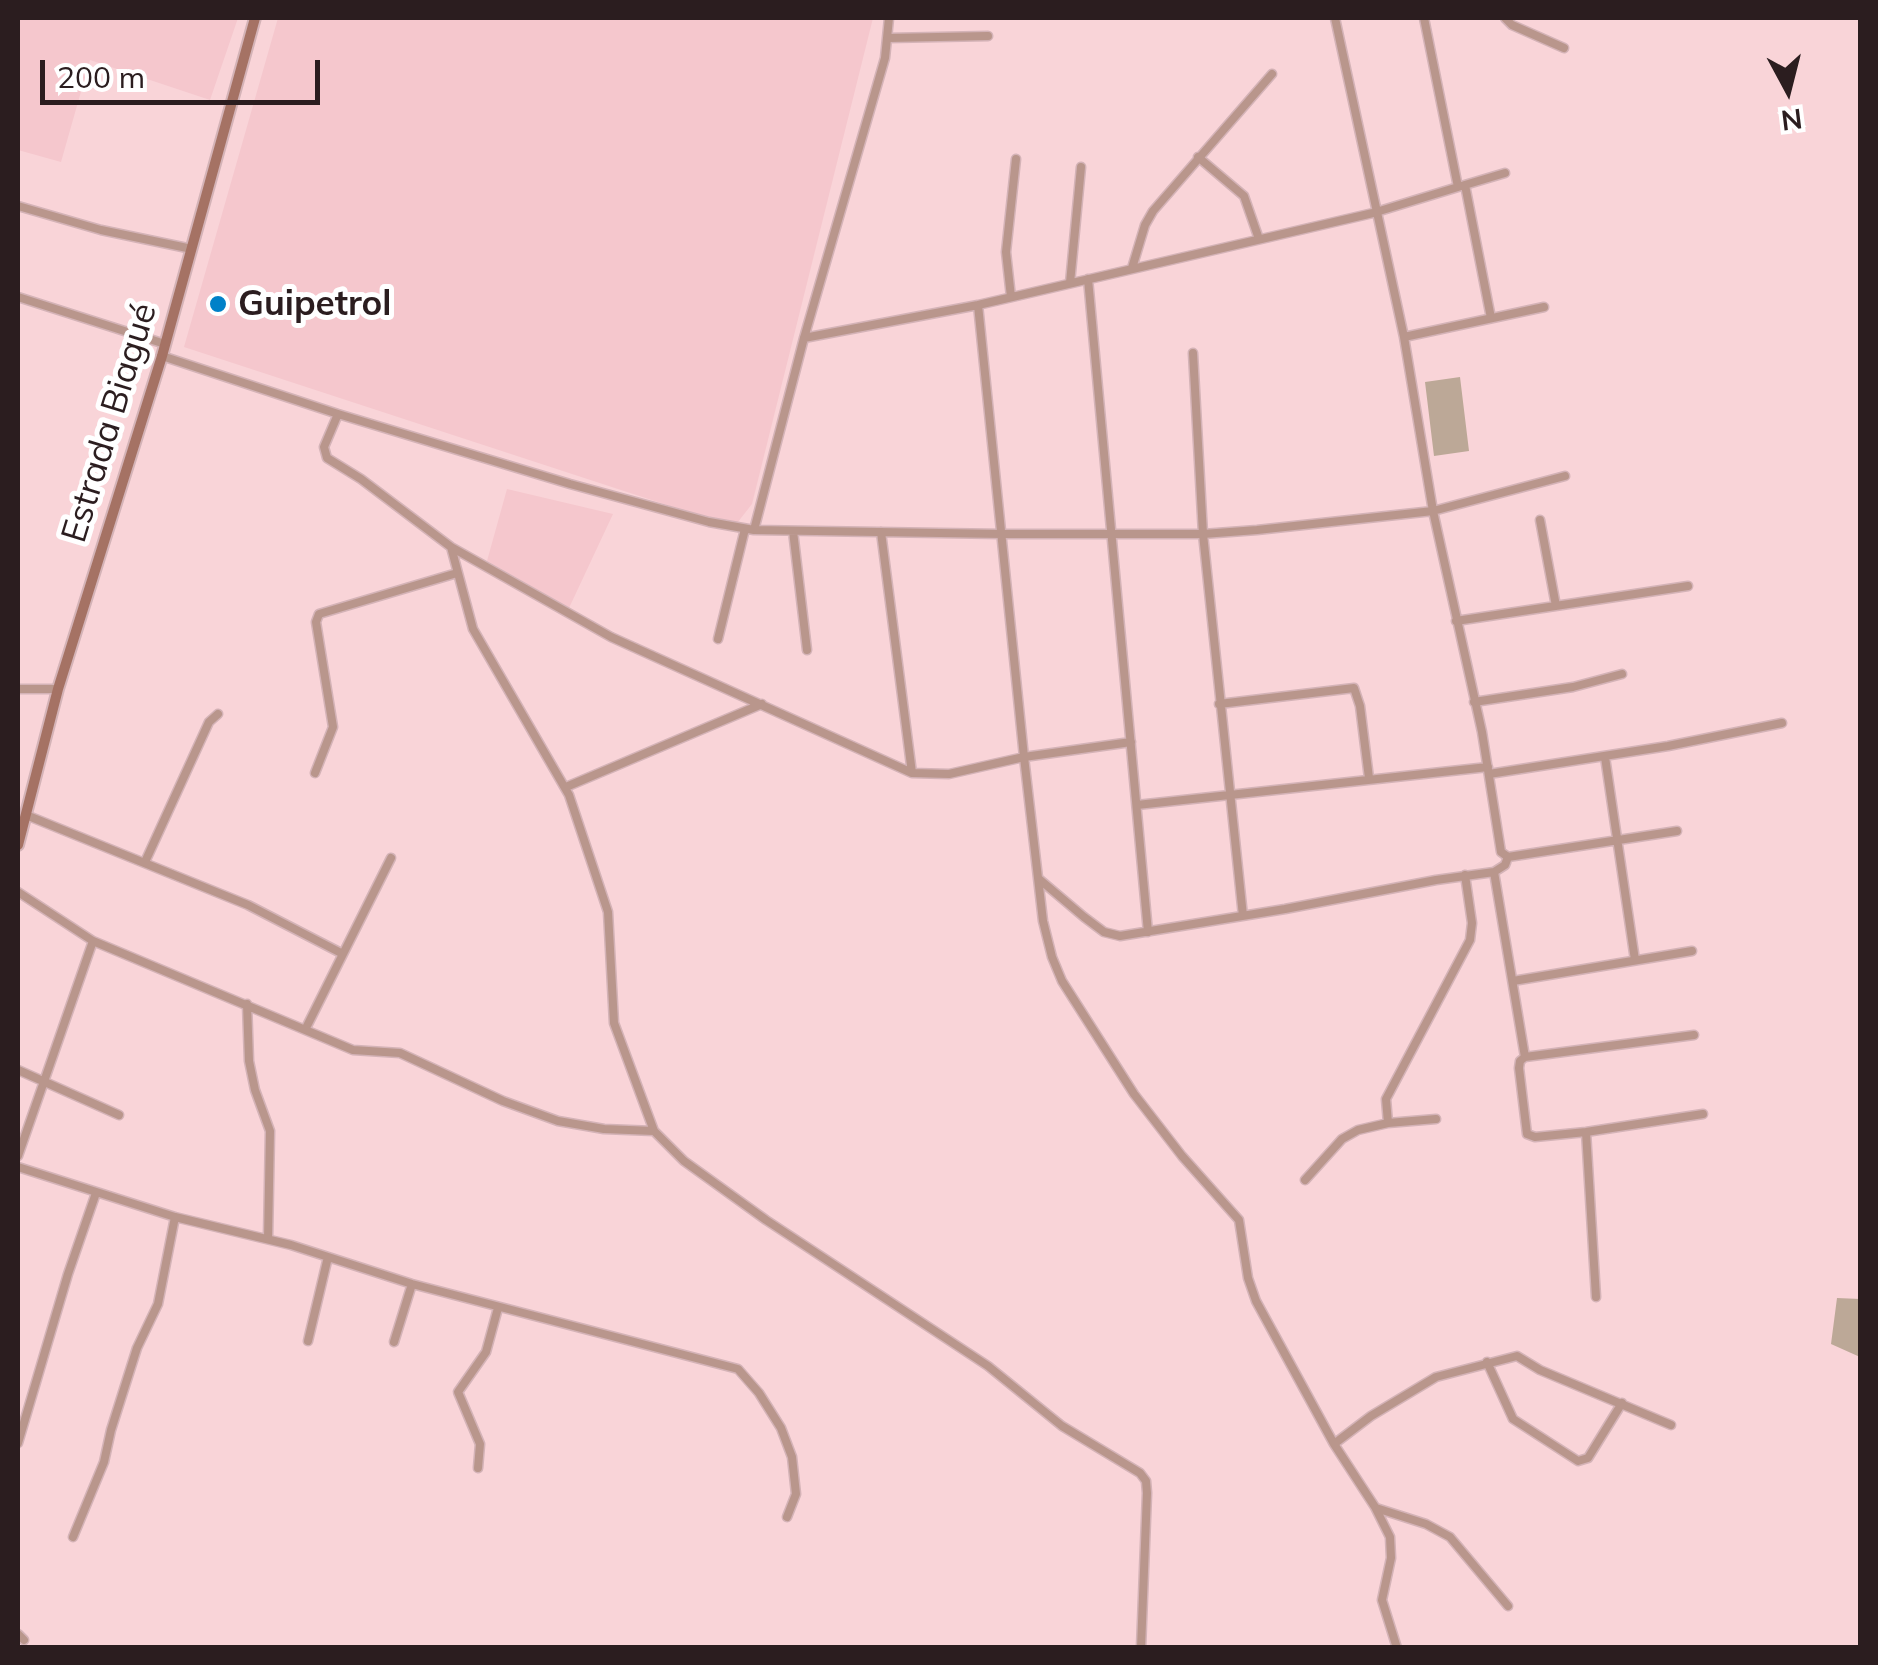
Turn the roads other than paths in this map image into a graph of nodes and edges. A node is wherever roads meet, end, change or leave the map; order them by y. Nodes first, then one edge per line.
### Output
1 (255, 18) edge
2 (889, 18) edge
3 (1335, 18) edge
4 (1424, 18) edge
5 (1504, 18) edge
6 (988, 36) dead end
7 (888, 38) junction
8 (1564, 48) dead end
9 (1272, 74) dead end
10 (1198, 157) junction
11 (1016, 160) dead end
12 (1080, 167) dead end
13 (1505, 173) dead end
14 (1461, 186) junction
15 (18, 206) edge
16 (1377, 212) junction
17 (1259, 239) junction
18 (192, 249) junction
19 (1132, 268) junction
20 (1088, 279) junction
21 (1070, 284) junction
22 (18, 297) edge
23 (1011, 297) junction
24 (978, 306) junction
25 (1544, 308) dead end
26 (1491, 318) junction
27 (804, 338) junction
28 (1404, 338) junction
29 (163, 350) junction
30 (1193, 353) dead end
31 (338, 414) junction
32 (1565, 476) dead end
33 (1432, 511) junction
34 (1540, 520) dead end
35 (749, 529) junction
36 (794, 531) junction
37 (881, 532) junction
38 (1002, 534) junction
39 (1109, 534) junction
40 (1202, 534) junction
41 (452, 547) junction
42 (458, 572) junction
43 (1688, 586) dead end
44 (1556, 606) junction
45 (1456, 621) junction
46 (718, 639) dead end
47 (807, 650) dead end
48 (1622, 674) dead end
49 (18, 689) edge
50 (58, 689) junction
51 (1474, 702) junction
52 (762, 704) junction
53 (1219, 704) junction
54 (218, 714) dead end
55 (1782, 723) dead end
56 (1131, 742) junction
57 (1024, 757) junction
58 (1604, 757) junction
59 (1488, 770) junction
60 (315, 773) dead end
61 (912, 773) junction
62 (1369, 778) junction
63 (566, 787) junction
64 (1229, 793) junction
65 (1137, 804) junction
66 (26, 815) junction
67 (1677, 830) dead end
68 (1617, 838) junction
69 (18, 845) edge
70 (391, 858) dead end
71 (1508, 858) junction
72 (145, 862) junction
73 (1494, 872) junction
74 (1465, 875) junction
75 (1038, 879) junction
76 (18, 892) edge
77 (1243, 916) junction
78 (1148, 932) junction
79 (93, 941) junction
80 (1692, 951) dead end
81 (343, 954) junction
82 (1636, 960) junction
83 (1513, 981) junction
84 (247, 1004) junction
85 (306, 1028) junction
86 (1694, 1035) dead end
87 (1525, 1057) junction
88 (18, 1070) edge
89 (44, 1079) junction
90 (1703, 1114) dead end
91 (119, 1115) dead end
92 (1436, 1119) dead end
93 (1388, 1123) junction
94 (654, 1130) junction
95 (1586, 1132) junction
96 (18, 1156) edge
97 (18, 1167) edge
98 (1305, 1180) dead end
99 (96, 1193) junction
100 (175, 1217) junction
101 (268, 1240) junction
102 (328, 1257) junction
103 (412, 1284) junction
104 (1596, 1297) dead end
105 (498, 1308) junction
106 (308, 1341) dead end
107 (394, 1342) dead end
108 (1487, 1362) junction
109 (1622, 1404) junction
110 (1671, 1426) dead end
111 (18, 1444) edge
112 (1334, 1444) junction
113 (478, 1468) dead end
114 (1375, 1508) junction
115 (787, 1517) dead end
116 (73, 1537) dead end
117 (1508, 1606) dead end
118 (1141, 1648) edge
119 (1397, 1648) edge

1 - 18 main road, Estrada Biagué
2 - 7 street
3 - 16 street
4 - 14 street
5 - 8 street
6 - 7 street
7 - 27 street
9 - 10 street
10 - 17 street
10 - 19 street
11 - 23 street
12 - 21 street
13 - 14 street
14 - 16 street
14 - 26 street
15 - 18 street
16 - 17 street
16 - 28 street
17 - 19 street
18 - 29 main road, Estrada Biagué
19 - 20 street
20 - 21 street
20 - 39 street
21 - 23 street
22 - 29 street
23 - 24 street
24 - 27 street
24 - 38 street
25 - 26 street
26 - 28 street
27 - 35 street
28 - 33 street
29 - 31 street
29 - 50 main road, Estrada Biagué
30 - 40 street
31 - 35 street
31 - 41 street
32 - 33 street
33 - 40 street
33 - 45 street
34 - 44 street
35 - 36 street
35 - 46 street
36 - 37 street
36 - 47 street
37 - 38 street
37 - 61 street
38 - 39 street
38 - 57 street
39 - 40 street
39 - 56 street
40 - 53 street
41 - 42 street
41 - 52 street
42 - 60 street
42 - 63 street
43 - 44 street
44 - 45 street
45 - 51 street
48 - 51 street
49 - 50 street
50 - 66 main road, Estrada Biagué
51 - 59 street
52 - 61 street
52 - 63 street
53 - 62 street
53 - 64 street
54 - 72 street
55 - 58 street
56 - 57 street
56 - 65 street
57 - 61 street
57 - 75 street
58 - 59 street
58 - 68 street
59 - 62 street
59 - 71 street
62 - 64 street
63 - 94 street
64 - 65 street
64 - 77 street
65 - 78 street
66 - 69 main road, Estrada Biagué
66 - 72 street
67 - 68 street
68 - 71 street
68 - 82 street
70 - 81 street
71 - 73 street
72 - 81 street
73 - 74 street
73 - 83 street
74 - 77 street
74 - 93 street
75 - 78 street
75 - 112 street
76 - 79 street
77 - 78 street
79 - 84 street
79 - 89 street
80 - 82 street
81 - 85 street
82 - 83 street
83 - 87 street
84 - 85 street
84 - 101 street
85 - 94 street
86 - 87 street
87 - 95 street
88 - 89 street
89 - 91 street
89 - 96 street
90 - 95 street
92 - 93 street
93 - 98 street
94 - 118 street
95 - 104 street
97 - 99 street
99 - 100 street
99 - 111 street
100 - 101 street
100 - 116 street
101 - 102 street
102 - 103 street
102 - 106 street
103 - 105 street
103 - 107 street
105 - 113 street
105 - 115 street
108 - 109 street
108 - 109 street
108 - 112 street
109 - 110 street
112 - 114 street
114 - 117 street
114 - 119 street

